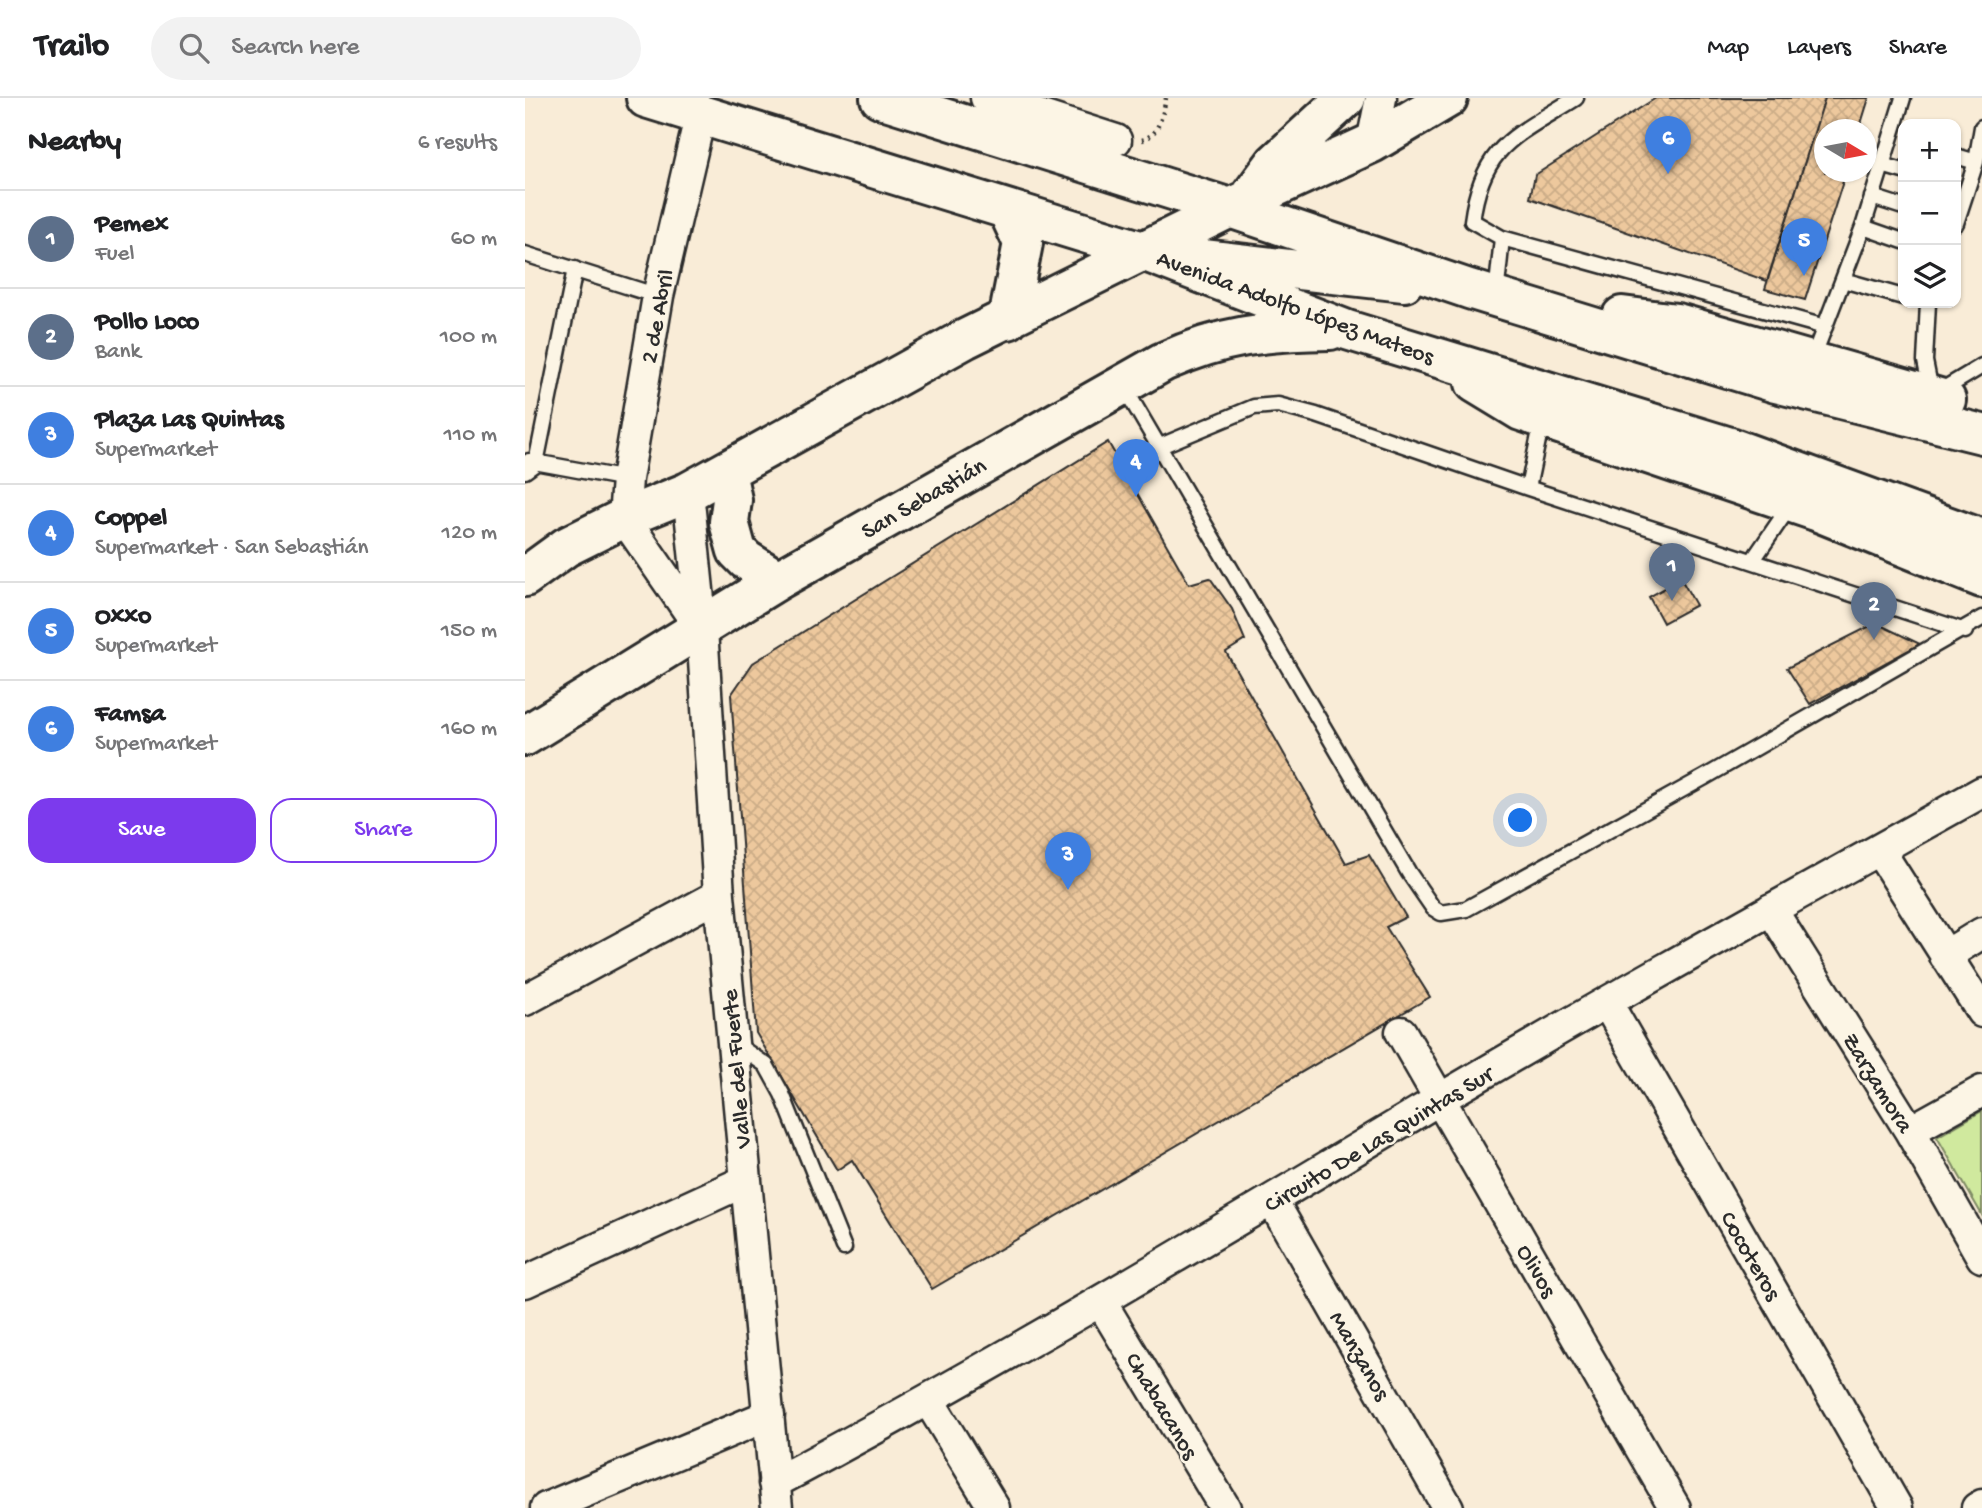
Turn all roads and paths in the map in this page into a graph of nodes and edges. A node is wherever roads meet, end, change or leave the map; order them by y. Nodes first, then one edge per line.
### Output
1 (646, 98) edge
2 (880, 98) edge
3 (986, 98) edge
4 (1166, 98) edge
5 (1346, 98) edge
6 (1381, 98) edge
7 (1448, 98) edge
8 (1576, 98) edge
9 (1903, 98) edge
10 (700, 117) junction
11 (1982, 127) edge
12 (1897, 138) edge
13 (1117, 140) joint
14 (1372, 143) junction
15 (1961, 158) edge
16 (1976, 162) junction
17 (1882, 165) junction
18 (1898, 170) edge
19 (1961, 189) edge
20 (1872, 197) junction
21 (1238, 204) junction
22 (1898, 205) edge
23 (1008, 211) junction
24 (1863, 227) junction
25 (1502, 238) junction
26 (1898, 239) edge
27 (1146, 251) junction
28 (525, 254) edge
29 (575, 269) junction
30 (1843, 280) junction
31 (1419, 283) junction
32 (1483, 292) junction
33 (658, 296) junction
34 (1898, 296) edge
35 (1927, 308) edge
36 (1555, 313) junction
37 (1007, 320) junction
38 (1361, 334) junction
39 (1819, 344) junction
40 (1450, 362) junction
41 (1982, 366) edge
42 (1122, 383) junction
43 (1932, 396) junction
44 (1982, 409) edge
45 (1542, 419) junction
46 (1982, 434) edge
47 (1158, 447) junction
48 (529, 465) edge
49 (726, 472) junction
50 (627, 478) junction
51 (1528, 488) junction
52 (688, 492) junction
53 (1793, 502) junction
54 (624, 518) junction
55 (1982, 539) edge
56 (1753, 560) junction
57 (525, 577) edge
58 (1982, 578) edge
59 (778, 580) junction
60 (1982, 618) edge
61 (702, 629) junction
62 (1965, 631) junction
63 (525, 736) edge
64 (1982, 792) edge
65 (1879, 850) junction
66 (719, 895) junction
67 (1771, 909) junction
68 (1982, 933) edge
69 (1945, 956) junction
70 (525, 1000) edge
71 (1607, 1003) junction
72 (1982, 1012) edge
73 (1401, 1032) dead end
74 (733, 1042) junction
75 (1982, 1091) edge
76 (1441, 1099) junction
77 (1910, 1130) junction
78 (745, 1181) junction
79 (1273, 1202) junction
80 (844, 1248) dead end
81 (1982, 1257) edge
82 (525, 1282) edge
83 (1101, 1302) junction
84 (929, 1401) junction
85 (769, 1415) junction
86 (776, 1496) edge
87 (1982, 1505) edge
88 (546, 1508) edge
89 (994, 1508) edge
90 (1225, 1508) edge
91 (1448, 1508) edge
92 (1675, 1508) edge
93 (1897, 1508) edge
94 (1977, 1508) edge

1 - 10 main road, Avenida Adolfo López Mateos
2 - 21 main road
3 - 13 street
4 - 13 path
5 - 21 main road
6 - 14 street
7 - 14 main road
8 - 25 lane
9 - 12 lane
10 - 23 main road, Avenida Adolfo López Mateos
10 - 33 street, 2 de Abril
11 - 16 lane
12 - 17 lane
14 - 21 main road
15 - 16 lane
16 - 19 lane
17 - 18 lane
17 - 20 lane
20 - 22 lane
20 - 24 lane
21 - 27 main road
21 - 32 main road
23 - 27 main road, Avenida Adolfo López Mateos
23 - 37 main road
24 - 26 lane
24 - 30 lane
25 - 32 lane
25 - 39 lane
27 - 31 main road
27 - 37 main road
27 - 38 main road, Avenida Adolfo López Mateos
28 - 29 lane
29 - 33 lane
29 - 48 lane
30 - 34 lane
30 - 39 lane
31 - 32 main road
31 - 38 main road
32 - 36 main road
33 - 50 street, 2 de Abril
35 - 43 lane
36 - 39 main road
36 - 46 main road
37 - 49 main road
38 - 40 main road, Avenida Adolfo López Mateos
38 - 42 main road, San Sebastián
39 - 43 main road
40 - 45 main road
40 - 55 main road, Avenida Adolfo López Mateos
41 - 43 lane
42 - 47 lane
42 - 59 main road, San Sebastián
43 - 44 main road
45 - 51 lane
45 - 53 main road
47 - 51 lane
47 - 62 lane
48 - 50 lane
49 - 52 main road
49 - 59 main road
50 - 54 street, 2 de Abril
51 - 56 lane
52 - 54 main road
52 - 61 street, Valle del Fuerte
53 - 56 lane
53 - 58 main road
54 - 57 main road
54 - 61 street
56 - 62 lane
59 - 61 main road, San Sebastián
60 - 62 lane
61 - 63 main road, San Sebastián
61 - 66 street, Valle del Fuerte
64 - 65 street, Circuito De Las Quintas Sur
65 - 67 street, Circuito De Las Quintas Sur
65 - 69 street
66 - 70 street
66 - 74 street, Valle del Fuerte
67 - 71 street, Circuito De Las Quintas Sur
67 - 77 street, Zarzamora
68 - 69 street
69 - 72 street
71 - 76 street, Circuito De Las Quintas Sur
71 - 93 street, Cocoteros
73 - 76 street, Olivos
74 - 78 street, Valle del Fuerte
74 - 80 lane
75 - 77 street
76 - 79 street, Circuito De Las Quintas Sur
76 - 92 street, Olivos
77 - 81 street, Zarzamora
78 - 82 street
78 - 85 street, Valle del Fuerte
79 - 83 street, Circuito De Las Quintas Sur
79 - 91 street, Manzanos
83 - 84 street, Circuito De Las Quintas Sur
83 - 90 street, Chabacanos
84 - 86 street, Circuito De Las Quintas Sur
84 - 89 street
85 - 86 street, Valle del Fuerte
85 - 88 street
87 - 94 street

